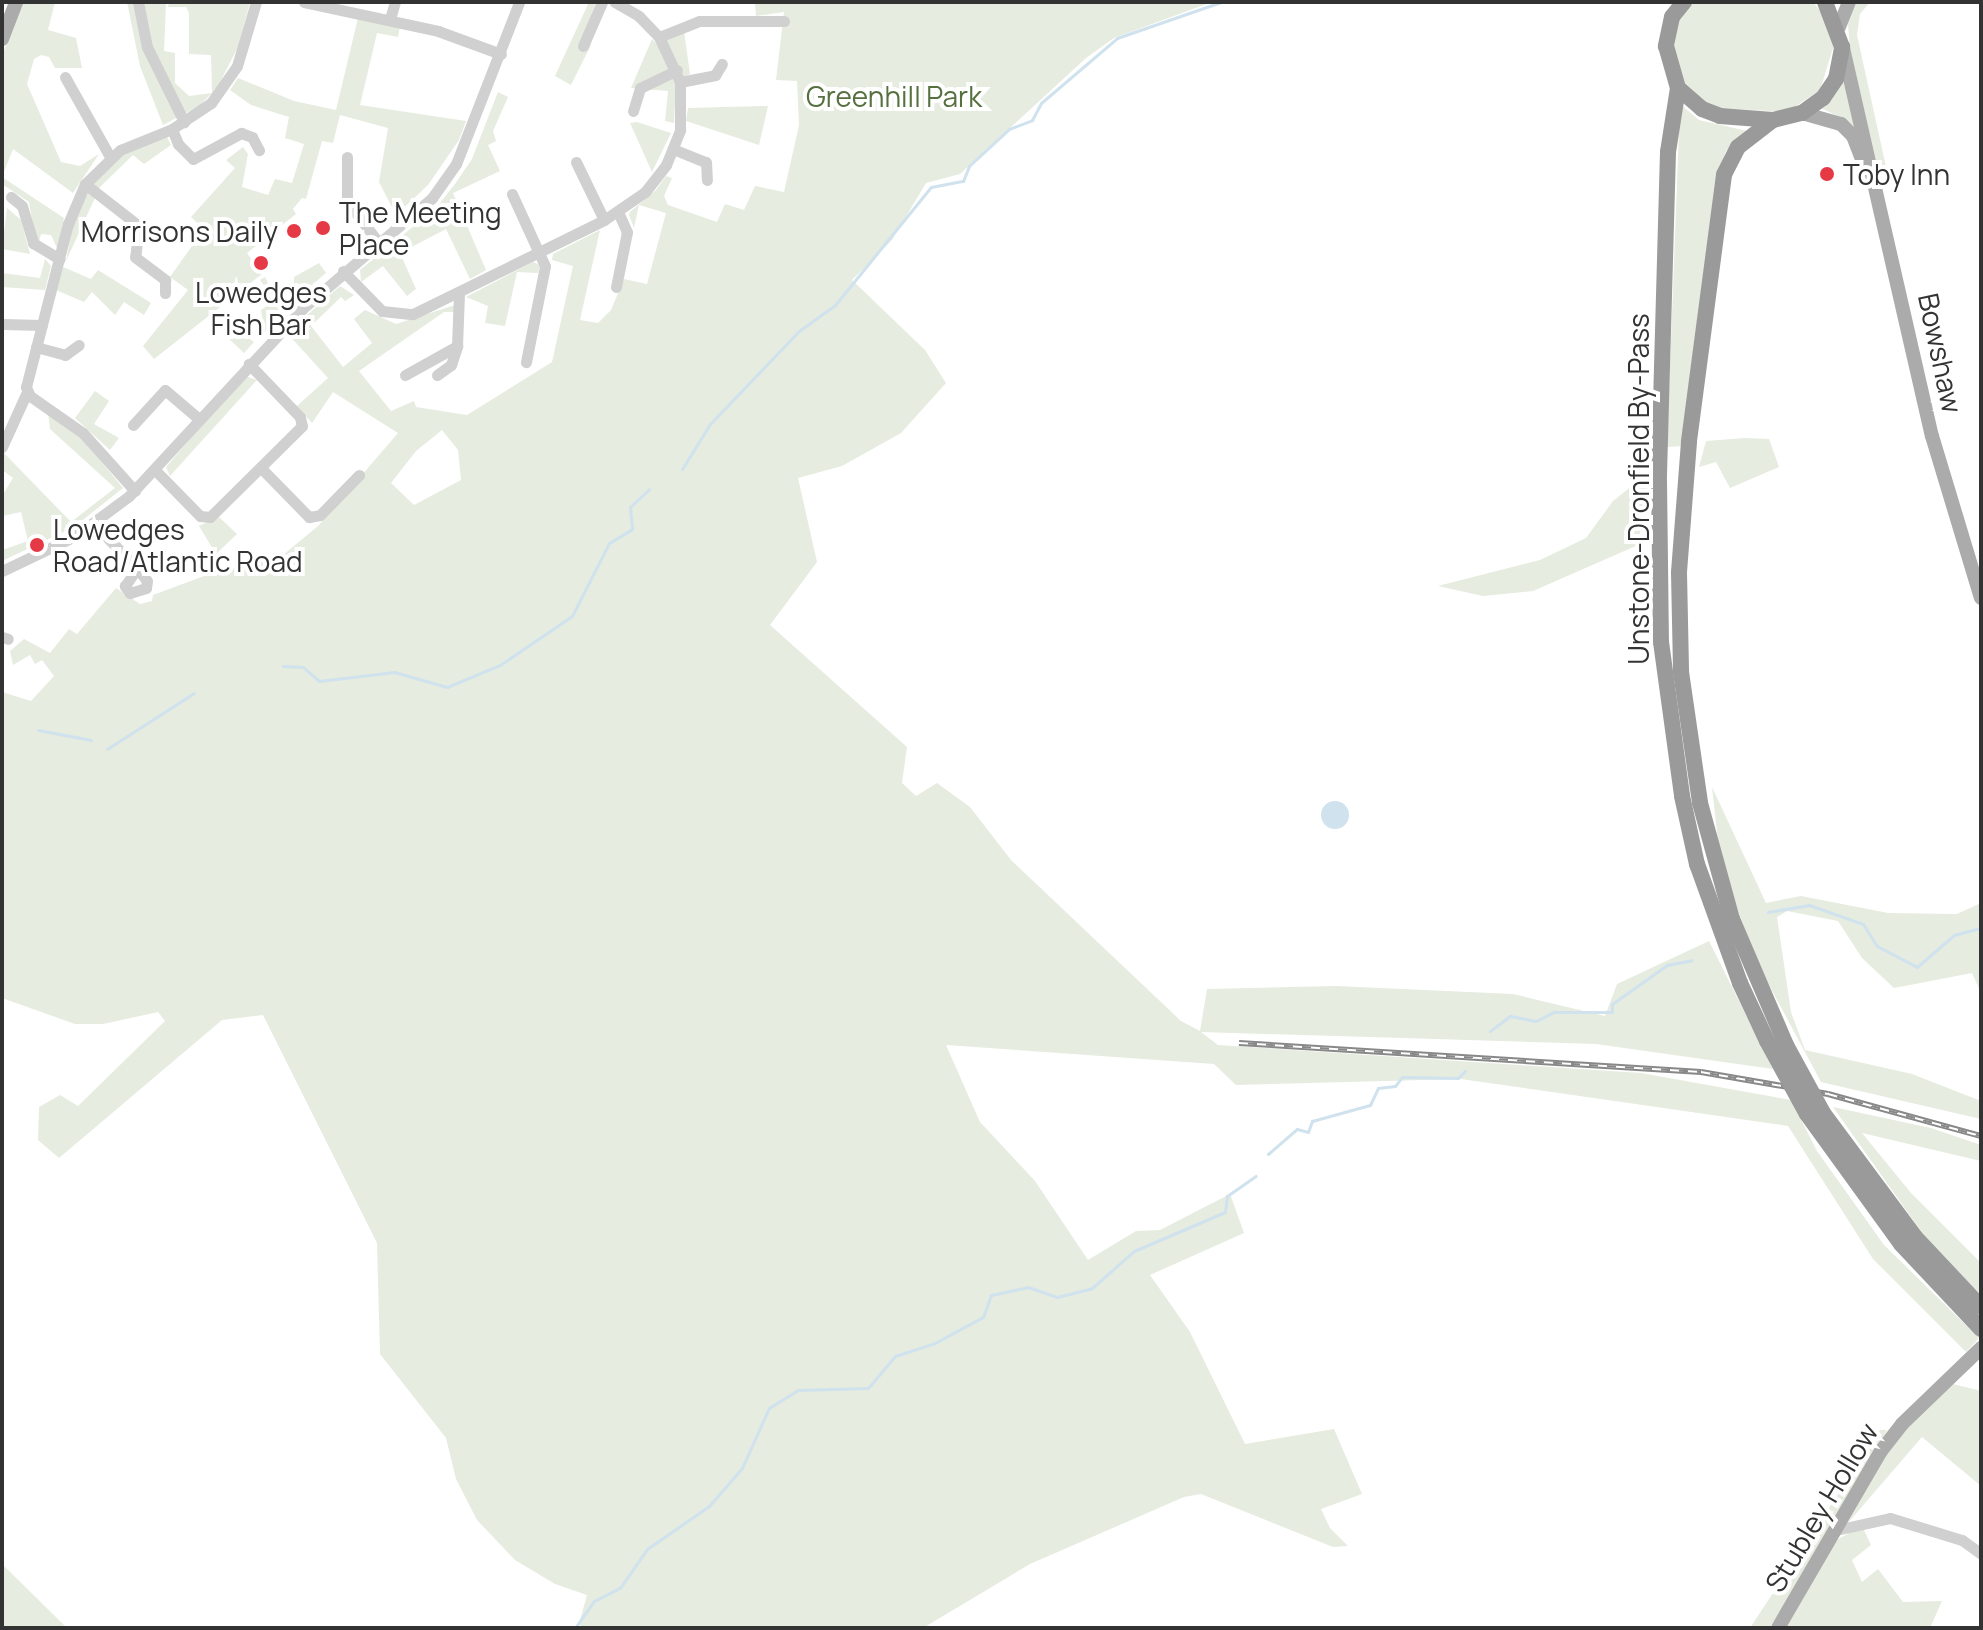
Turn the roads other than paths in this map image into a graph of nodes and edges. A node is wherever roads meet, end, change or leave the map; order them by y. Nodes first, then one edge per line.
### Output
1 (16, 2) edge
2 (138, 2) edge
3 (256, 2) edge
4 (304, 2) edge
5 (395, 2) edge
6 (519, 2) edge
7 (602, 2) edge
8 (615, 2) edge
9 (1684, 2) edge
10 (1825, 2) edge
11 (1849, 2) edge
12 (1674, 10) edge
13 (390, 19) junction
14 (784, 21) dead end
15 (1839, 27) junction
16 (659, 37) junction
17 (2, 39) edge
18 (583, 46) dead end
19 (1842, 47) junction
20 (501, 54) junction
21 (722, 64) dead end
22 (678, 76) junction
23 (65, 77) dead end
24 (1678, 88) junction
25 (633, 111) dead end
26 (1802, 113) junction
27 (1773, 120) junction
28 (184, 122) junction
29 (172, 129) junction
30 (673, 149) junction
31 (259, 150) dead end
32 (110, 157) junction
33 (347, 157) dead end
34 (576, 162) dead end
35 (707, 180) dead end
36 (85, 184) junction
37 (512, 194) dead end
38 (11, 197) dead end
39 (1881, 210) junction
40 (618, 212) junction
41 (604, 220) junction
42 (378, 242) junction
43 (540, 252) junction
44 (60, 259) junction
45 (343, 271) junction
46 (616, 287) dead end
47 (165, 293) dead end
48 (459, 293) junction
49 (2, 324) edge
50 (42, 325) junction
51 (79, 345) dead end
52 (457, 346) junction
53 (36, 347) junction
54 (526, 362) dead end
55 (249, 364) junction
56 (405, 375) dead end
57 (437, 375) dead end
58 (27, 392) junction
59 (199, 419) junction
60 (133, 425) dead end
61 (2, 447) edge
62 (261, 468) junction
63 (155, 470) junction
64 (359, 475) dead end
65 (135, 491) junction
66 (94, 524) junction
67 (137, 568) dead end
68 (2, 571) edge
69 (1981, 598) edge
70 (1815, 1113) junction
71 (1981, 1307) edge
72 (1981, 1329) edge
73 (1981, 1348) edge
74 (1836, 1530) junction
75 (1981, 1554) edge
76 (1778, 1628) edge

1 - 17 main road
2 - 28 street
3 - 28 street
4 - 13 street
5 - 13 street
6 - 20 street
7 - 18 street
8 - 16 street
9 - 12 highway
10 - 15 highway, Bowshaw
11 - 15 main road
12 - 24 highway
13 - 20 street
14 - 16 street
15 - 19 highway, Bowshaw
16 - 22 street
19 - 26 highway, Bowshaw
19 - 39 main road, Bowshaw
20 - 42 street
21 - 22 street
22 - 25 street
22 - 30 street
23 - 32 street
24 - 27 highway, Bowshaw
24 - 70 highway, Unstone-Dronfield By-Pass, bridge
26 - 27 highway, Bowshaw
26 - 39 main road, Bowshaw
27 - 70 highway, Unstone-Dronfield By-Pass, bridge
28 - 29 street
29 - 31 street
29 - 32 street
30 - 35 street
30 - 40 street
32 - 36 street
33 - 42 street
34 - 41 street
36 - 44 street
36 - 47 street
37 - 43 street
38 - 44 street
39 - 69 main road, Bowshaw
40 - 41 street
40 - 46 street
41 - 43 street
42 - 45 street
43 - 48 street
43 - 54 street
44 - 50 street
45 - 48 street
45 - 55 street
48 - 52 street
49 - 50 street
50 - 53 street
51 - 53 street
52 - 56 street
52 - 57 street
53 - 58 street
55 - 59 street
55 - 62 street
58 - 61 street
58 - 65 street
59 - 60 street
59 - 63 street
62 - 63 street
62 - 64 street
63 - 65 street
65 - 66 street
66 - 67 street
66 - 68 street
70 - 71 highway, Unstone-Dronfield By-Pass
70 - 72 highway, Unstone-Dronfield By-Pass
73 - 74 main road, Stubley Hollow
74 - 75 street
74 - 76 main road, Stubley Hollow

